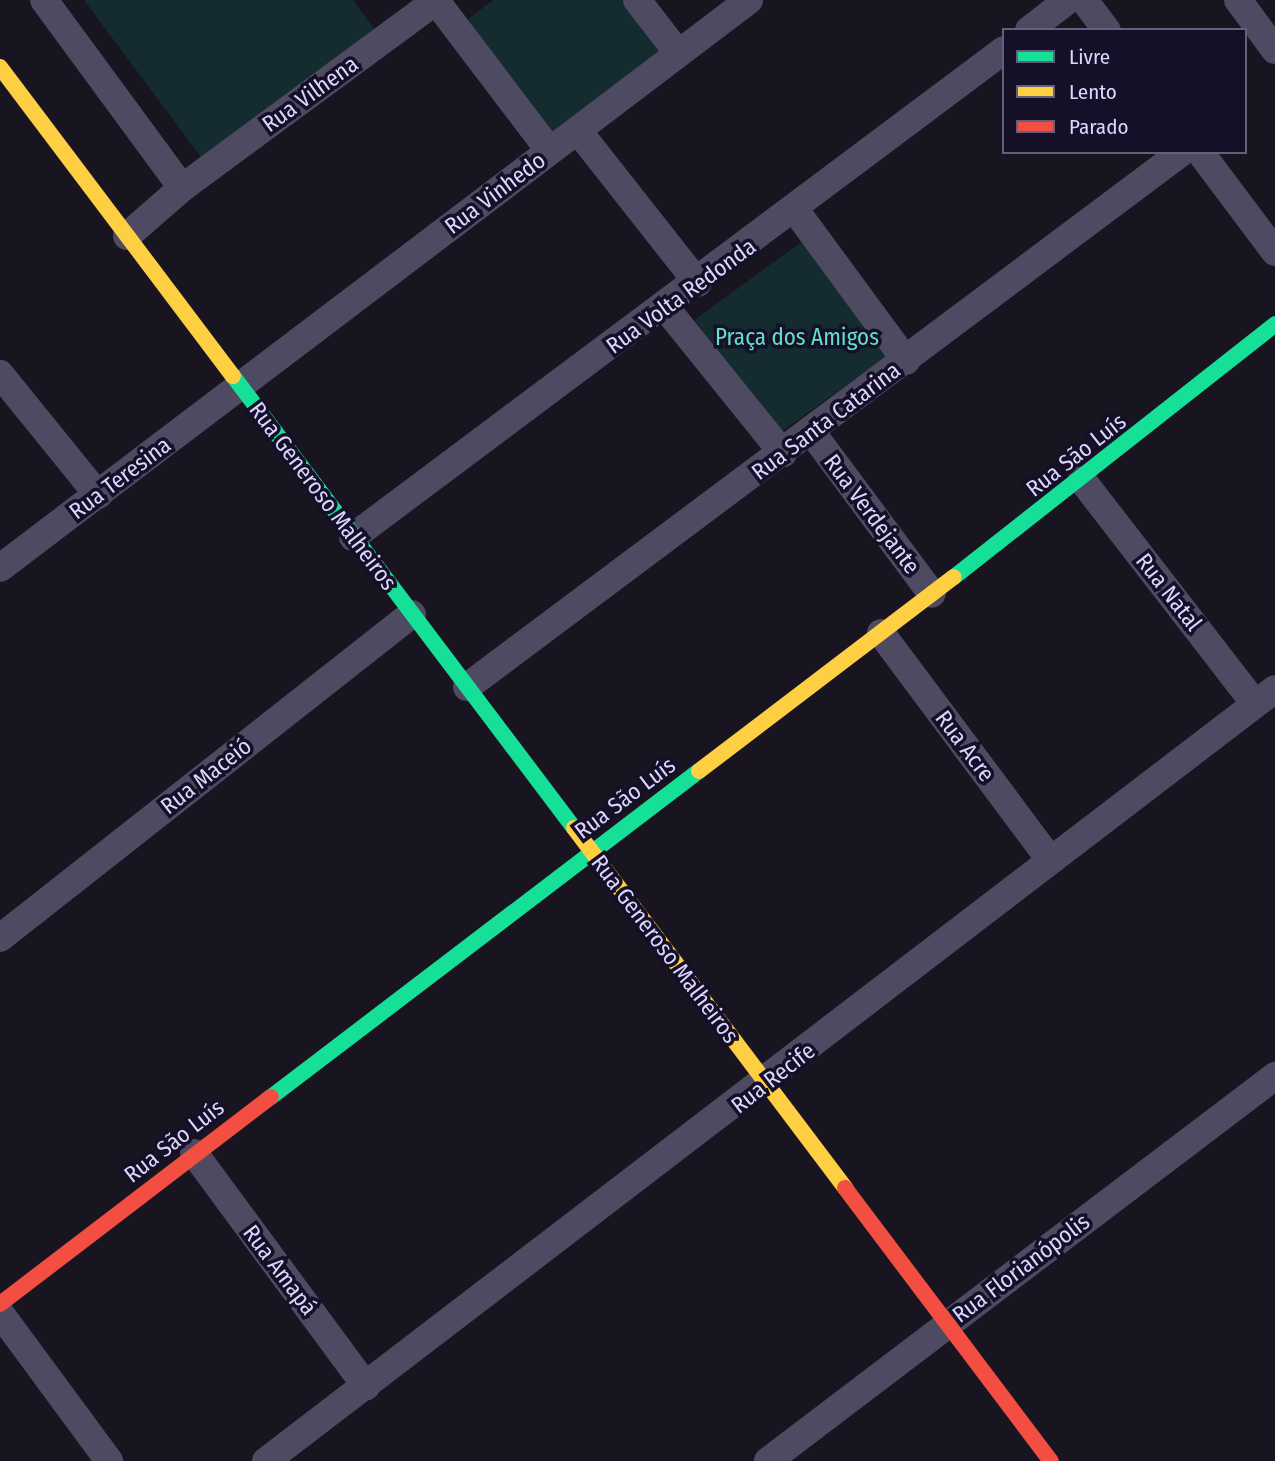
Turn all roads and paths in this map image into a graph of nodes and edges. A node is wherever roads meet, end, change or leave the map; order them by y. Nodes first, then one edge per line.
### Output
1 (44, 0) edge
2 (437, 0) edge
3 (637, 0) edge
4 (749, 0) edge
5 (1068, 0) edge
6 (1084, 0) edge
7 (1238, 0) edge
8 (1032, 28) edge
9 (1105, 28) edge
10 (1275, 50) edge
11 (1002, 52) edge
12 (678, 53) junction
13 (0, 68) edge
14 (579, 132) junction
15 (550, 151) junction
16 (1179, 154) edge
17 (1202, 154) edge
18 (182, 188) junction
19 (796, 211) junction
20 (127, 236) junction
21 (1275, 252) edge
22 (698, 283) junction
23 (665, 307) junction
24 (1275, 324) edge
25 (906, 361) junction
26 (0, 374) edge
27 (240, 386) junction
28 (813, 435) junction
29 (783, 453) junction
30 (1082, 480) junction
31 (98, 495) junction
32 (354, 537) junction
33 (0, 568) edge
34 (932, 594) junction
35 (412, 614) junction
36 (881, 633) junction
37 (467, 687) junction
38 (1265, 696) edge
39 (591, 852) junction
40 (1050, 860) junction
41 (0, 938) edge
42 (1275, 1076) edge
43 (766, 1084) junction
44 (194, 1153) junction
45 (0, 1304) edge
46 (0, 1313) edge
47 (947, 1323) junction
48 (366, 1386) junction
49 (109, 1461) edge
50 (266, 1461) edge
51 (768, 1461) edge
52 (1051, 1461) edge

1 - 18 street
2 - 15 street
2 - 18 street, Rua Vilhena
3 - 12 street
4 - 12 street, Rua Vinhedo
5 - 8 street
6 - 9 street
7 - 10 street
11 - 19 street, Rua Volta Redonda
12 - 14 street, Rua Vinhedo
13 - 20 street, Rua Generoso Malheiros
14 - 15 street, Rua Vinhedo
14 - 22 street
15 - 27 street, Rua Vinhedo
16 - 25 street, Rua Santa Catarina
17 - 21 street
18 - 20 street
19 - 22 street, Rua Volta Redonda
19 - 25 street
20 - 27 street, Rua Generoso Malheiros
22 - 23 street, Rua Volta Redonda
23 - 29 street
23 - 32 street, Rua Volta Redonda
24 - 30 street, Rua São Luís
25 - 28 street, Rua Santa Catarina
26 - 31 street
27 - 31 street, Rua Teresina
27 - 32 street, Rua Generoso Malheiros
28 - 29 street, Rua Santa Catarina
28 - 34 street, Rua Verdejante
29 - 37 street, Rua Santa Catarina
30 - 34 street, Rua São Luís
30 - 38 street, Rua Natal
31 - 33 street, Rua Teresina
32 - 35 street, Rua Generoso Malheiros
34 - 36 street, Rua São Luís
35 - 37 street, Rua Generoso Malheiros
35 - 41 street, Rua Maceió
36 - 39 street, Rua São Luís
36 - 40 street, Rua Acre
37 - 39 street, Rua Generoso Malheiros
38 - 40 street, Rua Recife
39 - 43 street, Rua Generoso Malheiros
39 - 44 street, Rua São Luís
40 - 43 street, Rua Recife
42 - 47 street, Rua Florianópolis
43 - 47 street, Rua Generoso Malheiros
43 - 48 street, Rua Recife
44 - 45 street, Rua São Luís
44 - 48 street, Rua Amapá
46 - 49 street
47 - 51 street, Rua Florianópolis
47 - 52 street, Rua Generoso Malheiros
48 - 50 street, Rua Recife

